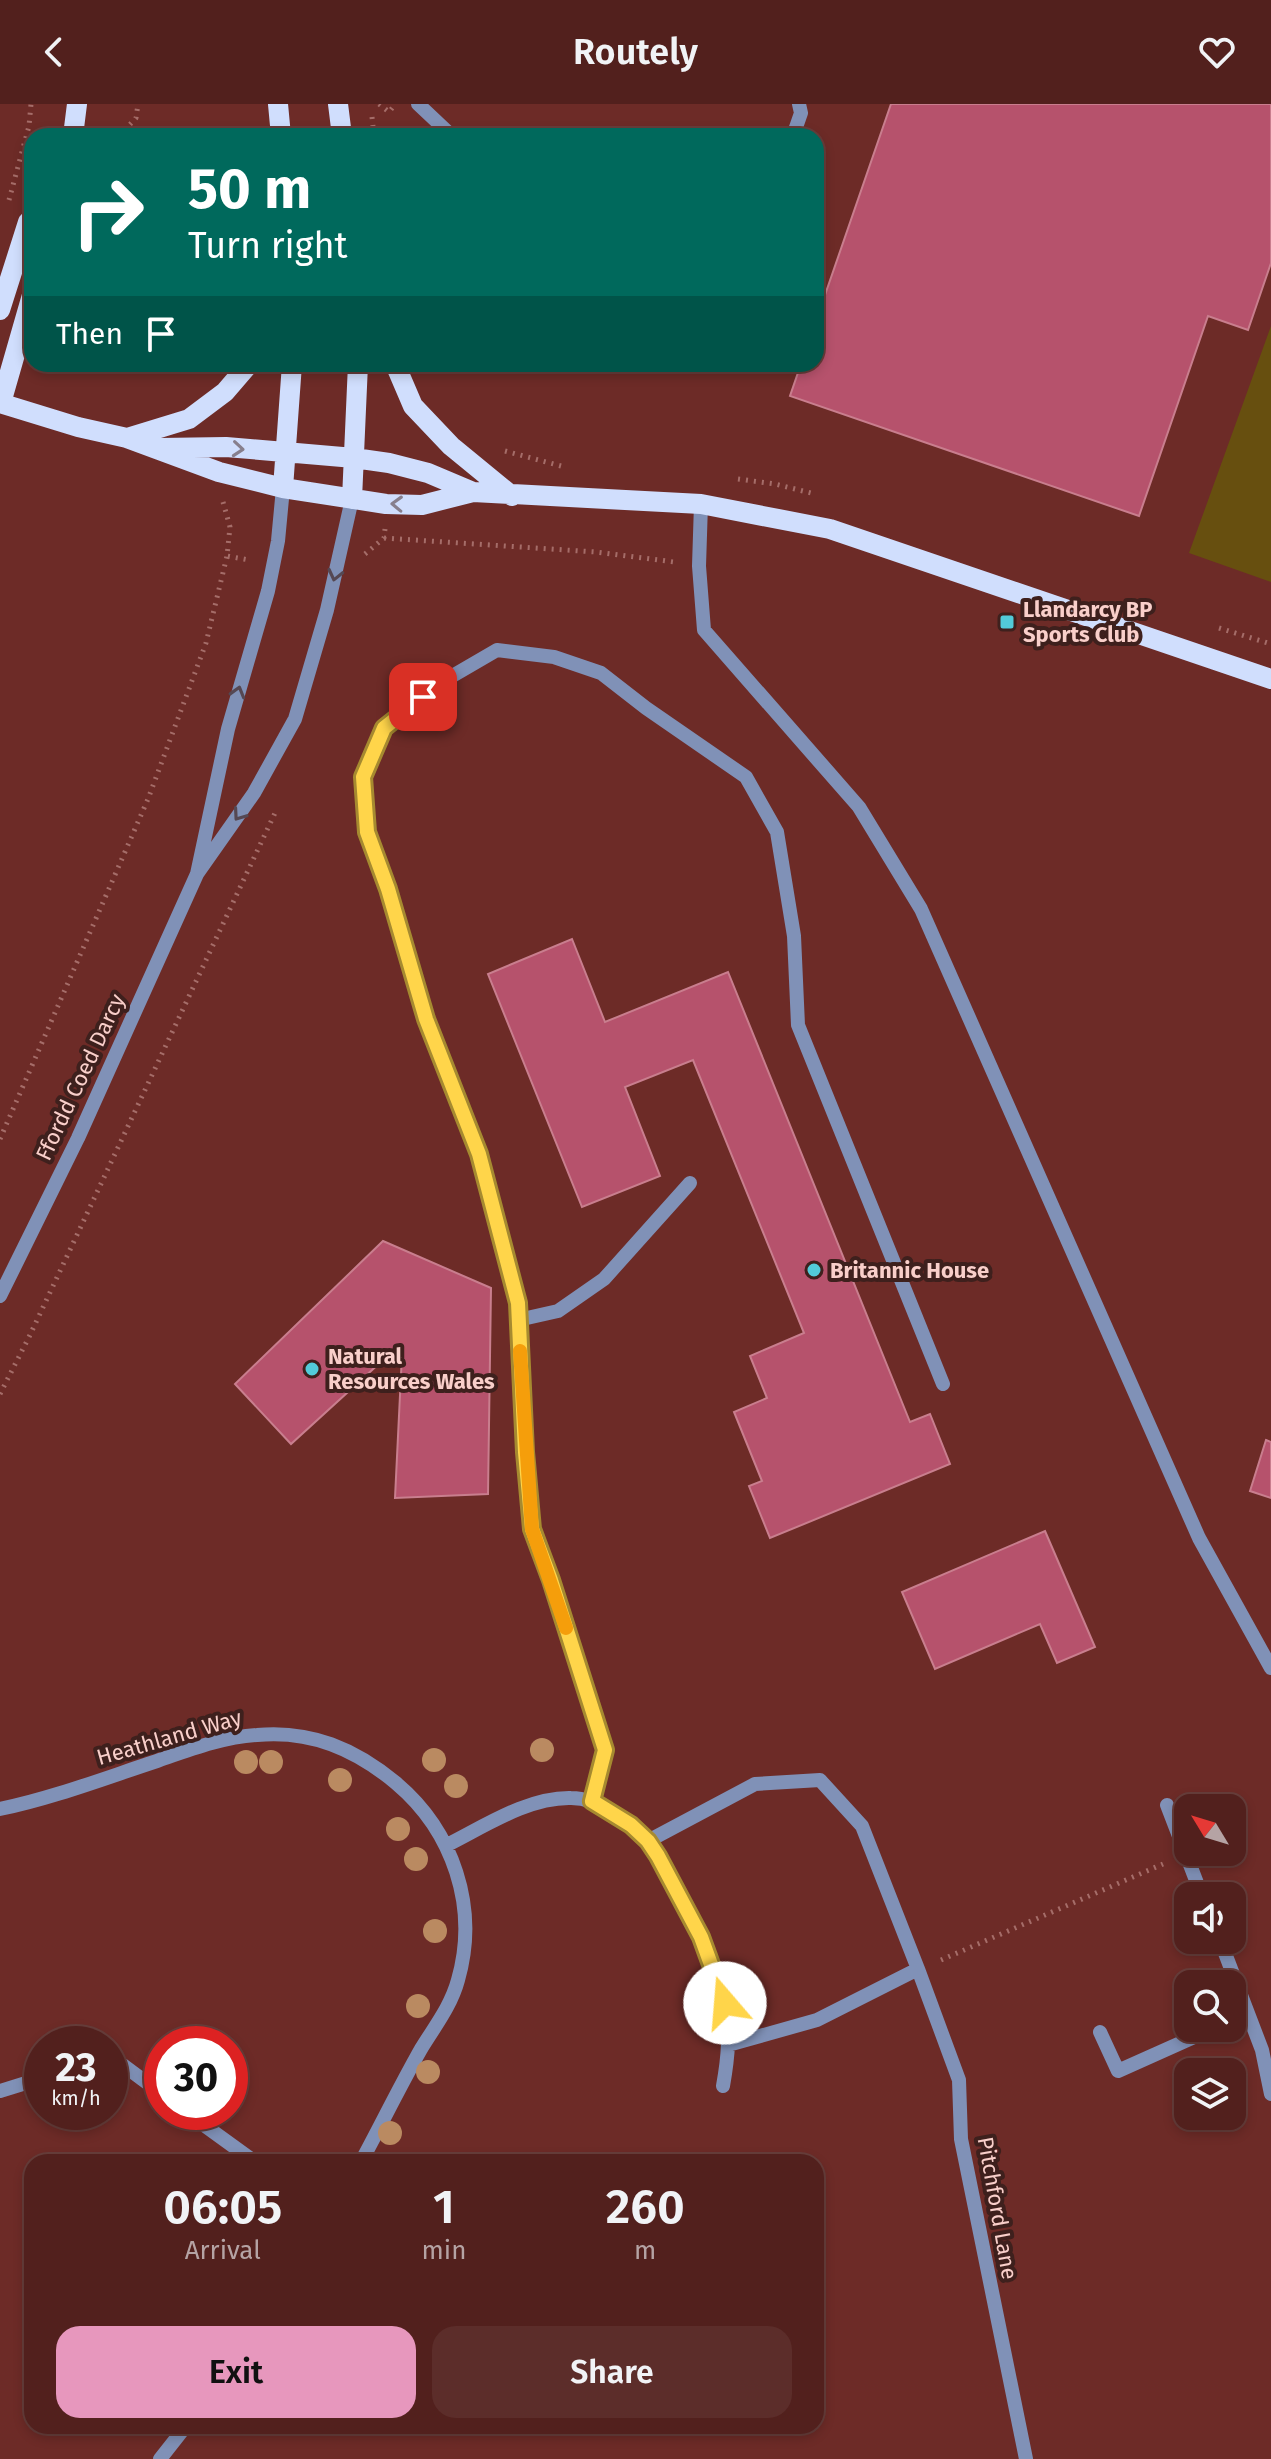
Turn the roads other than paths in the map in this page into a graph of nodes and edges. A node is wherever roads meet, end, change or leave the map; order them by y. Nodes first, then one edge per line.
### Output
1 (77, 104) edge
2 (278, 104) edge
3 (338, 104) edge
4 (418, 104) edge
5 (799, 104) edge
6 (74, 128) edge
7 (280, 128) edge
8 (341, 128) edge
9 (444, 128) edge
10 (796, 128) edge
11 (24, 235) edge
12 (0, 310) edge
13 (24, 322) edge
14 (242, 372) edge
15 (291, 372) edge
16 (358, 372) edge
17 (398, 372) edge
18 (0, 403) edge
19 (127, 438) junction
20 (160, 448) junction
21 (284, 452) junction
22 (354, 458) junction
23 (283, 488) junction
24 (473, 492) junction
25 (512, 496) junction
26 (352, 499) junction
27 (701, 504) junction
28 (1271, 679) edge
29 (197, 874) junction
30 (690, 1183) dead end
31 (0, 1296) edge
32 (518, 1320) junction
33 (943, 1384) dead end
34 (1271, 1668) edge
35 (592, 1801) junction
36 (1167, 1805) dead end
37 (0, 1809) edge
38 (648, 1841) junction
39 (447, 1845) junction
40 (1197, 1882) edge
41 (1225, 1954) edge
42 (918, 1969) junction
43 (1248, 2013) joint
44 (1100, 2032) dead end
45 (1183, 2042) edge
46 (728, 2045) junction
47 (24, 2084) edge
48 (723, 2086) dead end
49 (0, 2091) edge
50 (1271, 2094) edge
51 (211, 2130) edge
52 (244, 2154) edge
53 (365, 2154) edge
54 (180, 2434) edge
55 (160, 2459) edge
56 (1026, 2459) edge

1 - 6 main road
2 - 7 main road
3 - 8 main road
4 - 9 street
5 - 10 street
11 - 12 main road
13 - 18 main road
14 - 19 main road
15 - 21 main road
16 - 22 main road
17 - 25 main road
18 - 19 main road
19 - 20 main road
20 -> 21 main road
20 - 23 main road
21 - 22 main road
21 - 23 main road
22 - 24 main road
22 - 26 main road
23 - 26 main road
29 -> 23 street, Ffordd Coed Darcy
24 - 25 main road
24 -> 26 main road
25 - 27 main road
26 -> 29 street, Ffordd Coed Darcy
27 - 28 main road
27 - 34 street
29 - 31 street, Ffordd Coed Darcy
30 - 32 street
32 - 33 street
32 - 35 street
35 - 38 street
35 - 39 street
36 - 40 street
37 - 39 street, Heathland Way
38 - 42 street, Pitchford Lane
38 - 46 street
39 - 53 street, Heathland Way
41 - 43 street
42 - 46 street
42 - 56 street, Pitchford Lane
43 - 50 street
44 - 45 street
46 - 48 street
47 - 49 street
51 - 52 street
54 - 55 street

